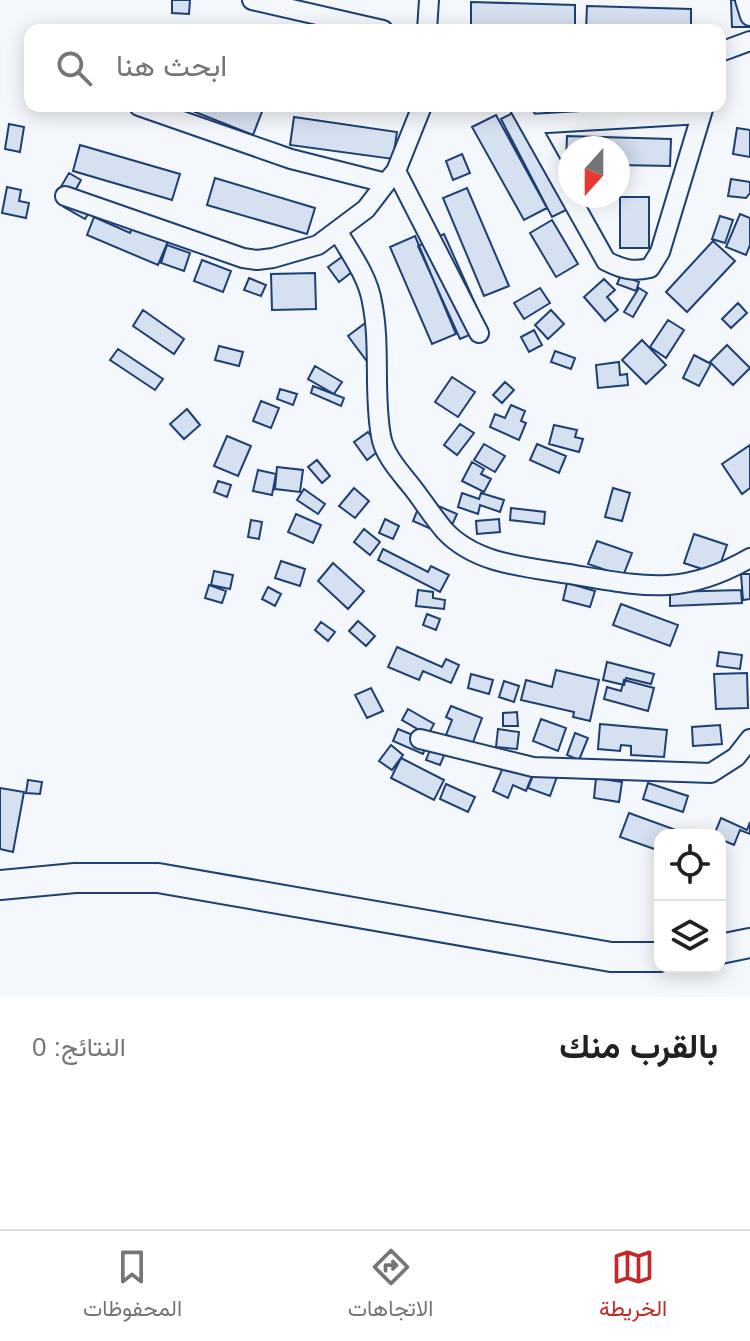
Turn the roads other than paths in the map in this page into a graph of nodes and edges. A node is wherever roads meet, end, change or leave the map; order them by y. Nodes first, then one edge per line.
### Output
1 (252, 0) edge
2 (429, 0) edge
3 (745, 0) edge
4 (750, 16) edge
5 (357, 24) edge
6 (427, 24) edge
7 (750, 41) edge
8 (726, 54) edge
9 (156, 112) edge
10 (419, 112) edge
11 (523, 112) edge
12 (678, 112) edge
13 (702, 112) edge
14 (530, 124) junction
15 (391, 177) junction
16 (65, 196) dead end
17 (338, 232) junction
18 (479, 333) dead end
19 (750, 558) edge
20 (420, 739) dead end
21 (750, 739) edge
22 (0, 885) edge
23 (750, 943) edge
24 (726, 948) edge
25 (654, 957) edge

1 - 5 street
2 - 6 street
3 - 4 street
7 - 8 street
9 - 15 street
10 - 15 street
11 - 14 street
12 - 14 street
13 - 14 street
15 - 17 street
15 - 18 street
16 - 17 street
17 - 19 street
20 - 21 street
22 - 25 main road
23 - 24 main road

